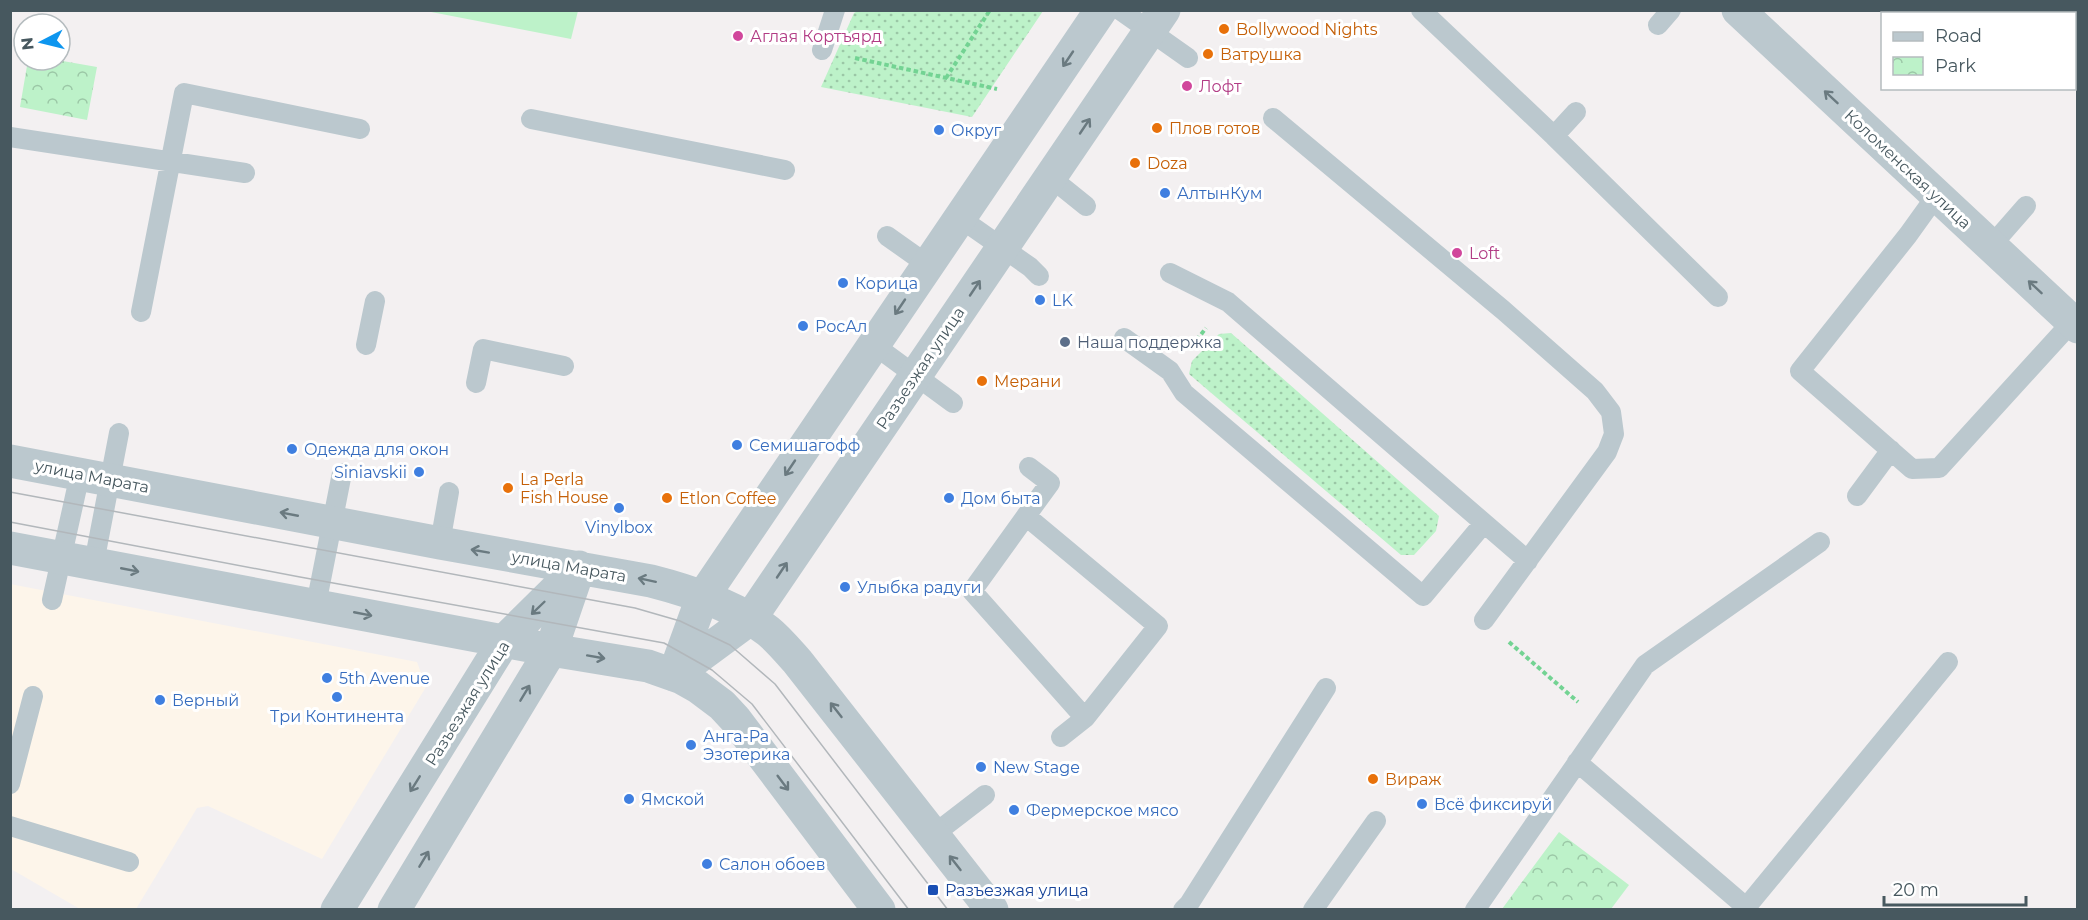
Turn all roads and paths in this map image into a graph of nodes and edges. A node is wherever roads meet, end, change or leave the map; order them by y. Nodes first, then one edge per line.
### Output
1 (835, 10) edge
2 (990, 10) edge
3 (1101, 10) edge
4 (1120, 10) edge
5 (1421, 10) edge
6 (1738, 10) edge
7 (1157, 21) edge
8 (822, 50) joint
9 (1188, 58) dead end
10 (946, 78) junction
11 (992, 88) dead end
12 (1576, 112) dead end
13 (1273, 118) dead end
14 (531, 119) dead end
15 (360, 129) dead end
16 (10, 136) edge
17 (1554, 136) junction
18 (170, 162) junction
19 (785, 170) dead end
20 (245, 173) dead end
21 (1050, 177) junction
22 (1936, 196) junction
23 (1086, 206) dead end
24 (2026, 206) dead end
25 (960, 218) junction
26 (887, 236) dead end
27 (1991, 246) junction
28 (1002, 247) junction
29 (928, 265) junction
30 (1170, 273) dead end
31 (1039, 276) dead end
32 (1718, 297) dead end
33 (375, 302) dead end
34 (1228, 302) junction
35 (141, 312) dead end
36 (2074, 325) edge
37 (1124, 338) dead end
38 (366, 345) dead end
39 (874, 345) junction
40 (564, 366) dead end
41 (1170, 371) junction
42 (916, 375) junction
43 (476, 383) dead end
44 (953, 403) dead end
45 (119, 433) dead end
46 (1891, 450) junction
47 (10, 460) edge
48 (1029, 467) dead end
49 (342, 473) dead end
50 (95, 477) junction
51 (449, 492) dead end
52 (1857, 496) dead end
53 (1026, 516) junction
54 (333, 522) junction
55 (1484, 523) junction
56 (1820, 542) dead end
57 (440, 543) junction
58 (10, 548) edge
59 (62, 557) junction
60 (1528, 561) junction
61 (94, 563) junction
62 (579, 567) junction
63 (702, 598) junction
64 (52, 600) dead end
65 (316, 605) junction
66 (750, 619) junction
67 (1485, 620) joint
68 (504, 641) junction
69 (551, 650) junction
70 (1948, 662) dead end
71 (674, 675) junction
72 (1326, 688) dead end
73 (33, 696) dead end
74 (1085, 718) junction
75 (1603, 724) junction
76 (1061, 736) dead end
77 (1577, 762) junction
78 (10, 784) edge
79 (985, 795) dead end
80 (1376, 821) dead end
81 (10, 826) edge
82 (933, 835) junction
83 (129, 862) dead end
84 (1189, 907) edge
85 (1745, 908) edge
86 (337, 909) edge
87 (394, 909) edge
88 (879, 909) edge
89 (992, 909) edge
90 (1313, 909) edge
91 (1474, 909) edge

1 - 8 lane
2 - 10 path
3 -> 25 street
4 - 7 lane
5 - 17 lane
22 -> 6 street, Коломенская улица
7 - 9 lane
21 -> 7 street, Разъезжая улица
8 - 10 path
10 - 11 path
12 - 17 lane
13 - 60 lane
14 - 19 lane
15 - 18 lane
16 - 18 lane
17 - 32 lane
18 - 20 lane
18 - 35 lane
21 - 23 lane
21 - 28 street, Разъезжая улица
22 - 27 street, Коломенская улица
22 - 46 lane
24 - 27 lane
25 - 28 lane
25 - 29 street
26 - 29 lane
36 -> 27 street, Коломенская улица
28 - 31 lane
42 -> 28 street, Разъезжая улица
29 -> 39 street
30 - 34 lane
33 - 38 lane
34 - 41 path
34 - 55 lane
36 - 46 lane
37 - 41 lane
39 - 42 lane
39 -> 63 street
40 - 43 lane
41 - 55 lane
42 - 44 lane
66 -> 42 street, Разъезжая улица
45 - 50 lane
46 - 52 lane
47 - 50 street, улица Марата
48 - 53 lane
49 - 54 lane
54 -> 50 street, улица Марата
50 - 59 lane
50 - 61 lane
51 - 57 lane
53 - 74 lane
53 - 74 lane
54 - 57 street, улица Марата
54 - 65 lane
55 - 60 lane
56 - 75 lane
62 -> 57 street, улица Марата
58 - 59 street
59 - 61 street
59 - 64 lane
60 - 67 lane
61 -> 65 street
63 -> 62 street, улица Марата
62 -> 68 street, Разъезжая улица
62 - 69 street
63 - 66 street, улица Марата
63 - 71 street
65 -> 68 street
66 - 71 street, Разъезжая улица
82 -> 66 street, улица Марата
67 - 75 path
68 - 69 street
68 -> 86 street, Разъезжая улица
69 -> 71 street
87 -> 69 street
70 - 85 lane
71 -> 88 street
72 - 84 lane
73 - 78 lane
74 - 76 lane
75 - 77 lane
77 - 85 lane
77 - 91 lane
79 - 82 lane
80 - 90 lane
81 - 83 lane
89 -> 82 street, улица Марата

